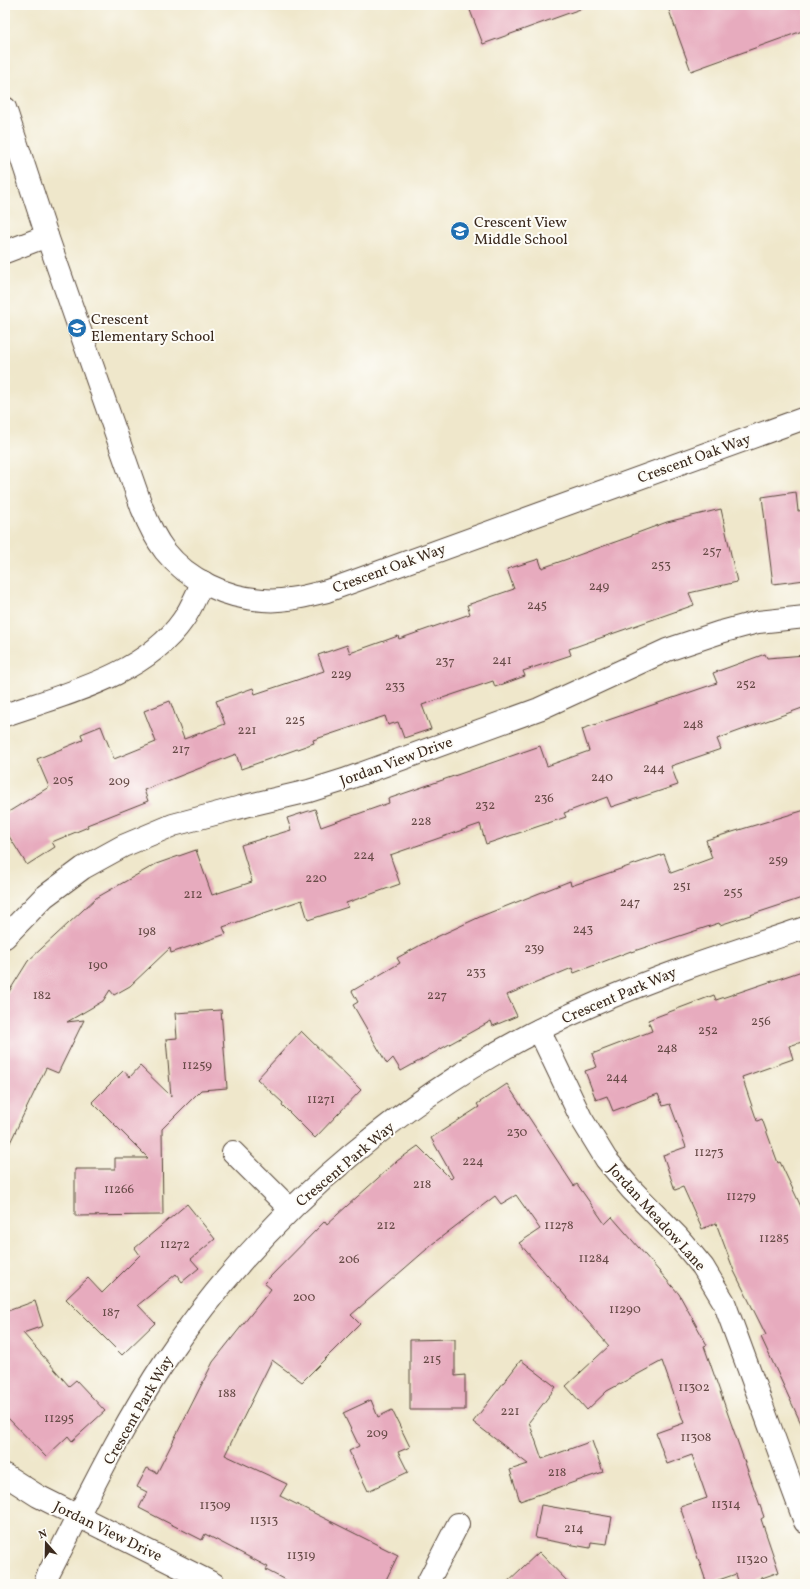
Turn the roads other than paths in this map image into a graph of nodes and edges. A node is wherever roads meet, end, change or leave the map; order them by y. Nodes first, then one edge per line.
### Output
1 (5, 108) edge
2 (47, 236) junction
3 (5, 252) edge
4 (805, 418) edge
5 (203, 582) junction
6 (805, 617) edge
7 (5, 715) edge
8 (805, 928) edge
9 (5, 937) edge
10 (539, 1030) junction
11 (233, 1152) dead end
12 (290, 1209) junction
13 (5, 1475) edge
14 (78, 1516) junction
15 (805, 1522) edge
16 (458, 1524) dead end
17 (45, 1584) edge
18 (214, 1584) edge
19 (427, 1584) edge

1 - 2 street, Crescent Oak Way
2 - 3 street
2 - 5 street, Crescent Oak Way
4 - 5 street, Crescent Oak Way
5 - 7 street
6 - 9 street, Jordan View Drive
8 - 10 street, Crescent Park Way
10 - 12 street, Crescent Park Way
10 - 15 street, Jordan Meadow Lane
11 - 12 street
12 - 14 street, Crescent Park Way
13 - 14 street, Jordan View Drive
14 - 17 street, Crescent Park Way
14 - 18 street, Jordan View Drive
16 - 19 street

